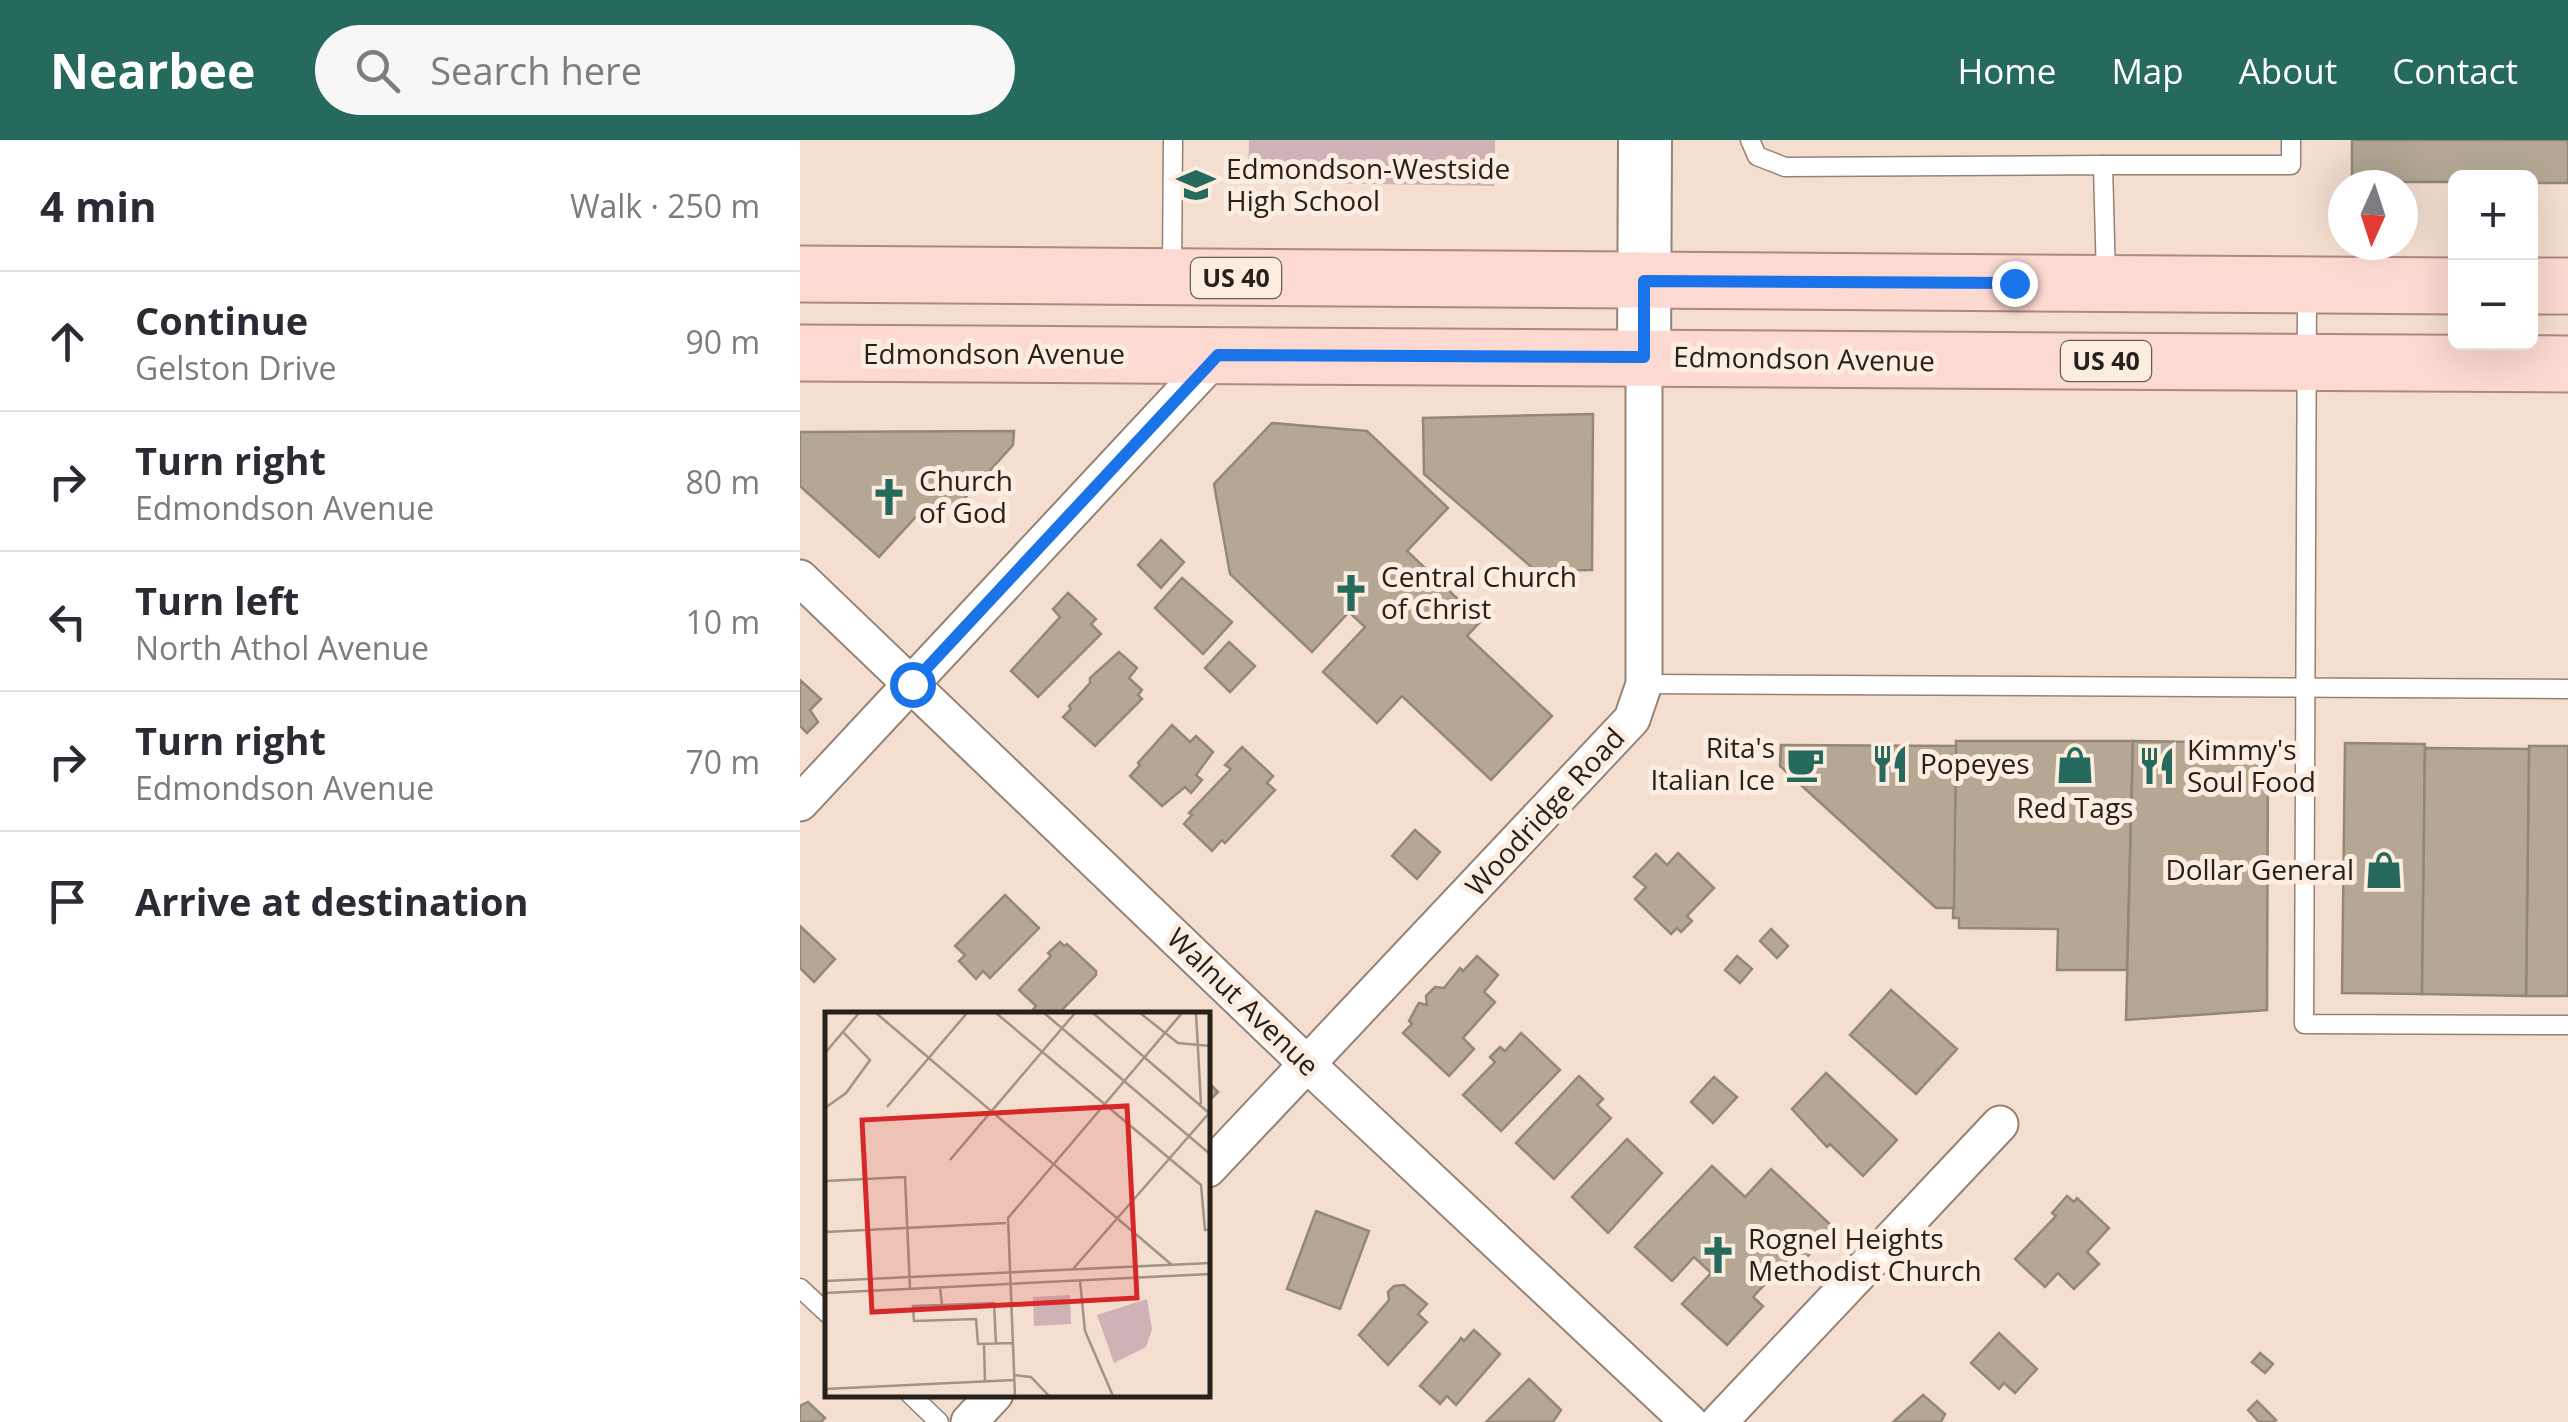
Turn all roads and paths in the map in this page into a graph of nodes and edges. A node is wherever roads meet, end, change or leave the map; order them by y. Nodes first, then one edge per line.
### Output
1 (1172, 140) edge
2 (1645, 140) edge
3 (1750, 140) edge
4 (2291, 140) edge
5 (2103, 165) junction
6 (800, 274) edge
7 (1172, 277) junction
8 (1644, 281) junction
9 (2106, 284) junction
10 (2308, 285) junction
11 (2448, 286) edge
12 (2538, 286) edge
13 (2568, 286) edge
14 (800, 354) edge
15 (1218, 355) junction
16 (1644, 357) junction
17 (2307, 363) junction
18 (2568, 364) edge
19 (800, 578) edge
20 (912, 684) junction
21 (1644, 684) junction
22 (2306, 687) junction
23 (2568, 689) edge
24 (800, 802) edge
25 (2568, 1025) edge
26 (1307, 1064) junction
27 (2000, 1124) dead end
28 (1210, 1167) edge
29 (800, 1288) edge
30 (825, 1311) edge
31 (913, 1397) edge
32 (992, 1397) edge
33 (939, 1422) edge
34 (969, 1422) edge
35 (1690, 1422) edge
36 (1719, 1422) edge

1 - 7 lane
2 - 8 street
3 - 5 lane
4 - 5 lane
5 - 9 lane
6 - 7 main road, US 40
7 - 8 main road, US 40
8 - 9 main road, US 40
8 - 16 street
9 - 10 main road, US 40
10 - 11 main road, US 40
10 - 17 lane
12 - 13 main road
14 - 15 main road, Edmondson Avenue / US 40
15 - 16 main road, Edmondson Avenue / US 40
15 - 20 street
16 - 17 main road, Edmondson Avenue / US 40
16 - 21 street, Woodridge Road
17 - 18 main road, Edmondson Avenue / US 40
17 - 22 lane
19 - 20 street, Walnut Avenue
20 - 24 street
20 - 26 street, Walnut Avenue
21 - 22 lane
21 - 26 street, Woodridge Road
22 - 23 lane
22 - 25 lane
26 - 28 street, Woodridge Road
26 - 35 street, Walnut Avenue
27 - 36 street
29 - 30 lane
31 - 33 lane
32 - 34 street

